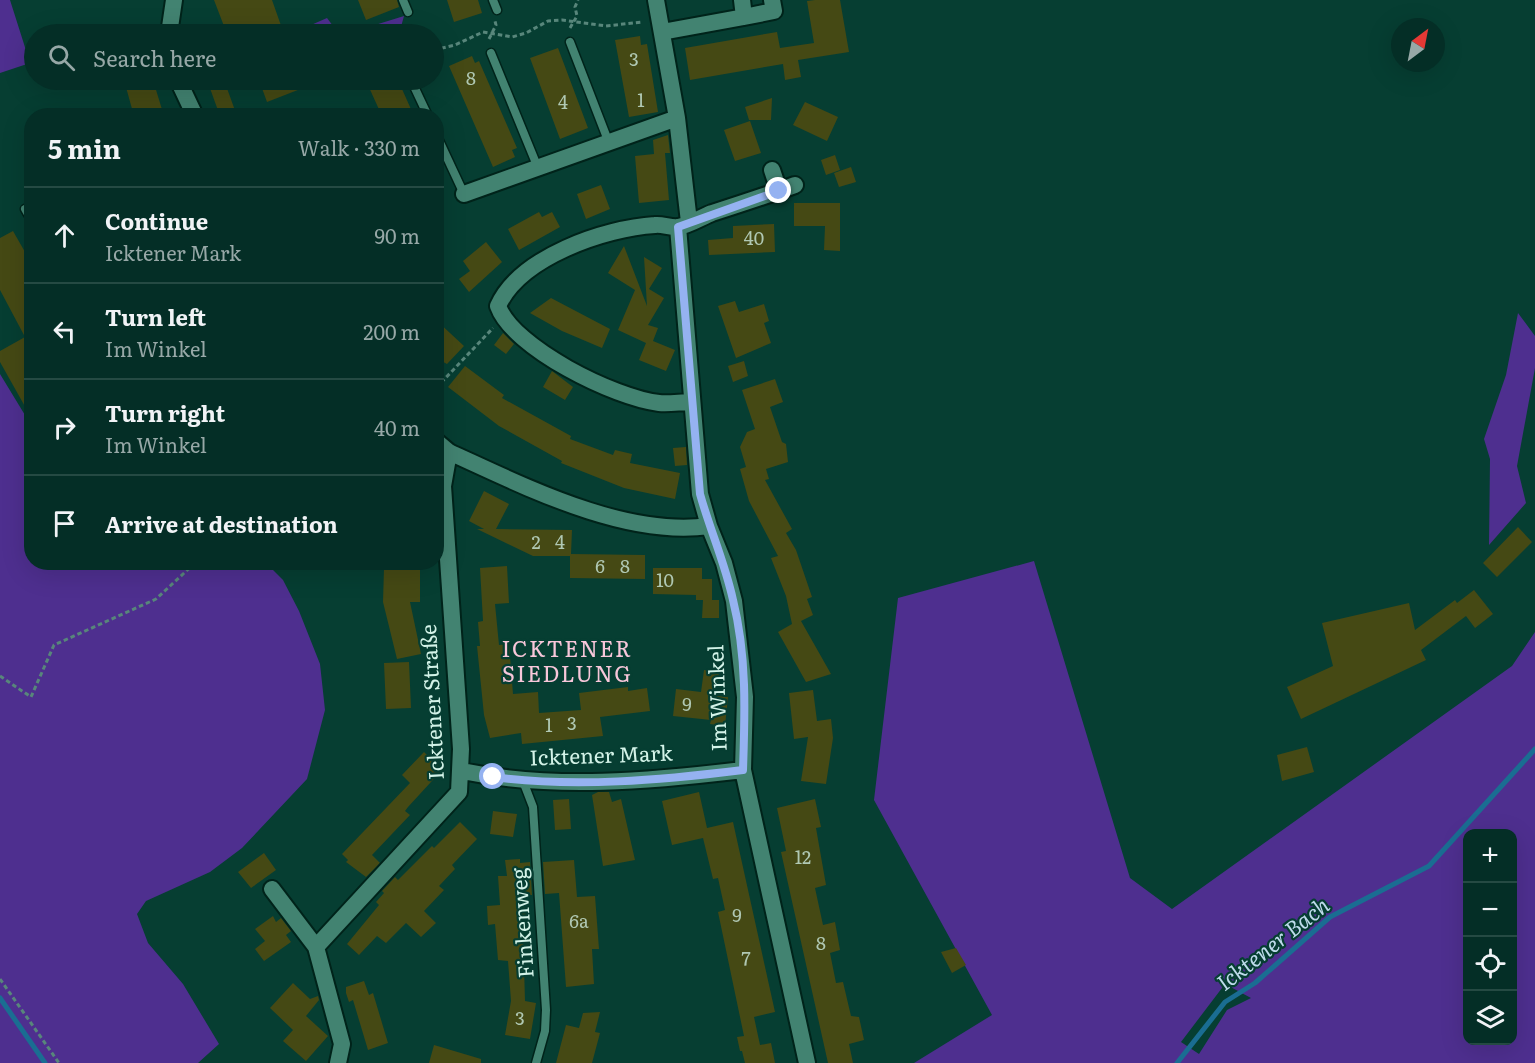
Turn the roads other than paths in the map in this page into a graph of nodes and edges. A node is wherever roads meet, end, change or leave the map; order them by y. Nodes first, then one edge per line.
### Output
1 (174, 0) edge
2 (403, 0) edge
3 (493, 0) edge
4 (657, 0) edge
5 (772, 0) edge
6 (743, 8) edge
7 (497, 10) road end
8 (408, 12) dead end
9 (170, 24) edge
10 (661, 26) junction
11 (570, 42) road end
12 (492, 53) road end
13 (183, 90) edge
14 (416, 90) edge
15 (191, 108) edge
16 (424, 108) edge
17 (677, 118) junction
18 (609, 143) junction
19 (444, 151) edge
20 (538, 168) junction
21 (772, 170) dead end
22 (795, 185) dead end
23 (779, 191) junction
24 (464, 194) joint
25 (683, 224) junction
26 (691, 402) junction
27 (444, 446) edge
28 (444, 501) edge
29 (709, 526) junction
30 (743, 770) junction
31 (462, 771) junction
32 (524, 781) junction
33 (272, 889) dead end
34 (316, 947) junction
35 (338, 1063) edge
36 (536, 1063) edge
37 (807, 1063) edge

1 - 9 street
2 - 8 lane
3 - 7 lane
4 - 10 street, Im Winkel
5 - 6 street
6 - 10 street
10 - 17 street, Im Winkel
11 - 18 lane
12 - 20 lane
13 - 15 street
14 - 16 lane
17 - 18 street
17 - 25 street, Im Winkel
18 - 20 street
19 - 24 lane
20 - 24 street
21 - 23 street
22 - 23 street
23 - 25 street
25 - 26 street, Im Winkel
25 - 26 street
26 - 29 street, Im Winkel
27 - 29 street
28 - 31 street, Icktener Straße
29 - 30 street, Im Winkel
30 - 32 street, Icktener Mark
30 - 37 street, Im Winkel
31 - 32 street, Icktener Mark
31 - 34 street, Icktener Straße
32 - 36 lane, Finkenweg
33 - 34 street
34 - 35 street

